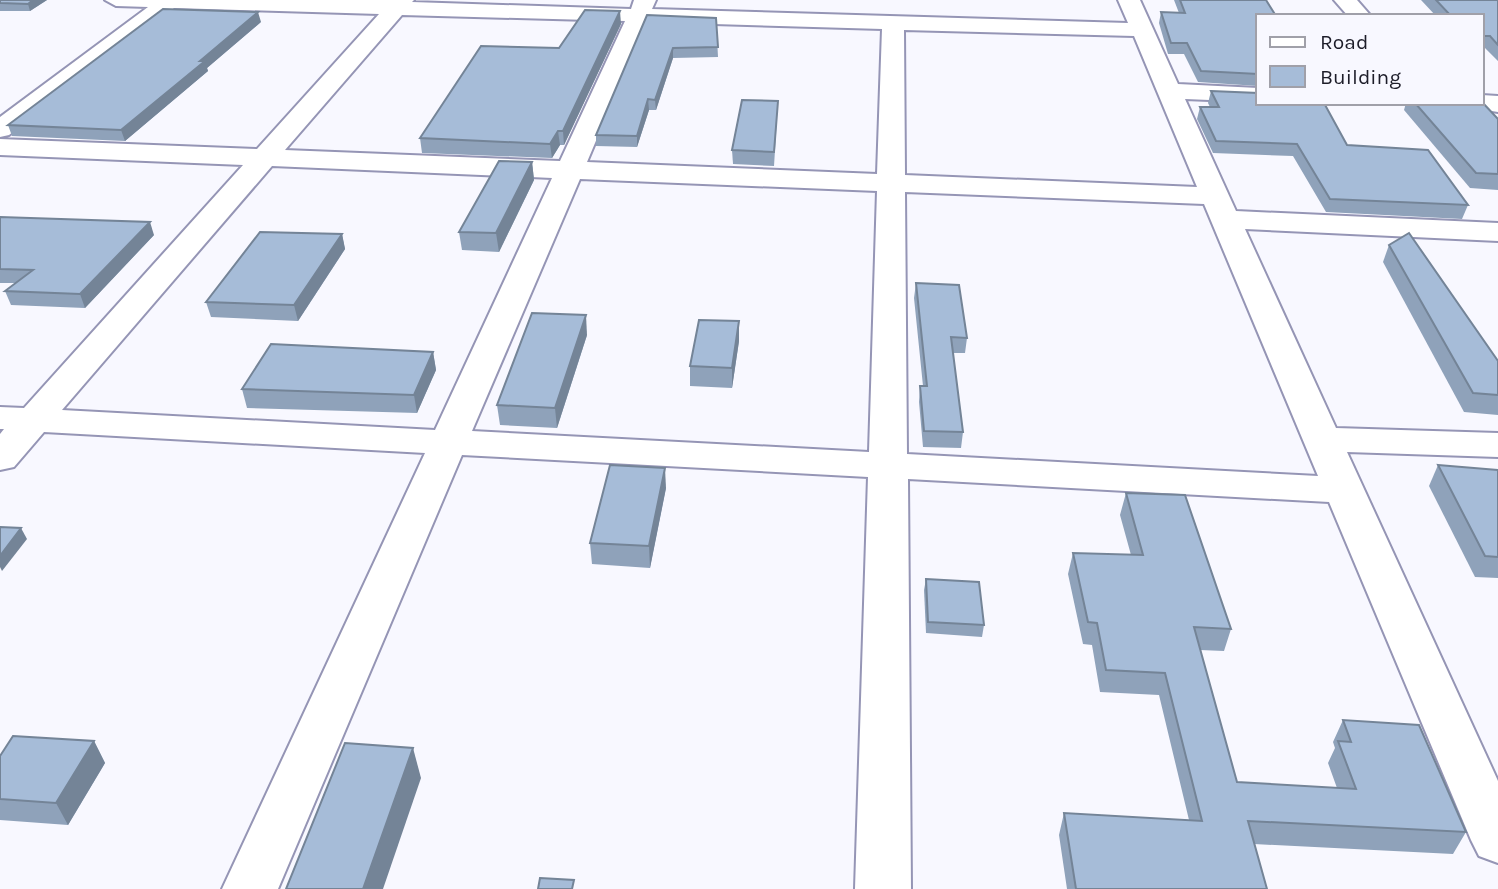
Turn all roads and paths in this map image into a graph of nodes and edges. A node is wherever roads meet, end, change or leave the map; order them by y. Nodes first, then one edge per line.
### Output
1 (116, 0) edge
2 (1345, 0) edge
3 (170, 1) edge
4 (399, 4) edge
5 (642, 8) edge
6 (1358, 14) edge
7 (1136, 15) edge
8 (893, 23) junction
9 (1169, 91) junction
10 (1256, 95) edge
11 (0, 129) edge
12 (0, 147) edge
13 (264, 158) junction
14 (570, 170) junction
15 (891, 183) junction
16 (1221, 208) junction
17 (1498, 232) edge
18 (17, 419) edge
19 (1322, 439) junction
20 (449, 442) junction
21 (1498, 445) edge
22 (0, 458) edge
23 (888, 466) junction
24 (1345, 490) junction
25 (1498, 840) edge
26 (250, 889) edge
27 (883, 889) edge

1 - 3 street
2 - 6 street
3 - 4 street
3 - 11 street
4 - 5 street
4 - 13 street
5 - 8 street
5 - 14 street
7 - 8 street
7 - 9 street
8 - 15 street
9 - 10 street
9 - 16 street
12 - 13 street
13 - 14 street
13 - 18 street
14 - 15 street
14 - 20 street
15 - 16 street
15 - 23 street
16 - 17 street
16 - 19 street
18 - 20 street
18 - 22 street
19 - 21 street
19 - 24 street
20 - 23 street
20 - 26 street
23 - 24 street
23 - 27 street
24 - 25 street

